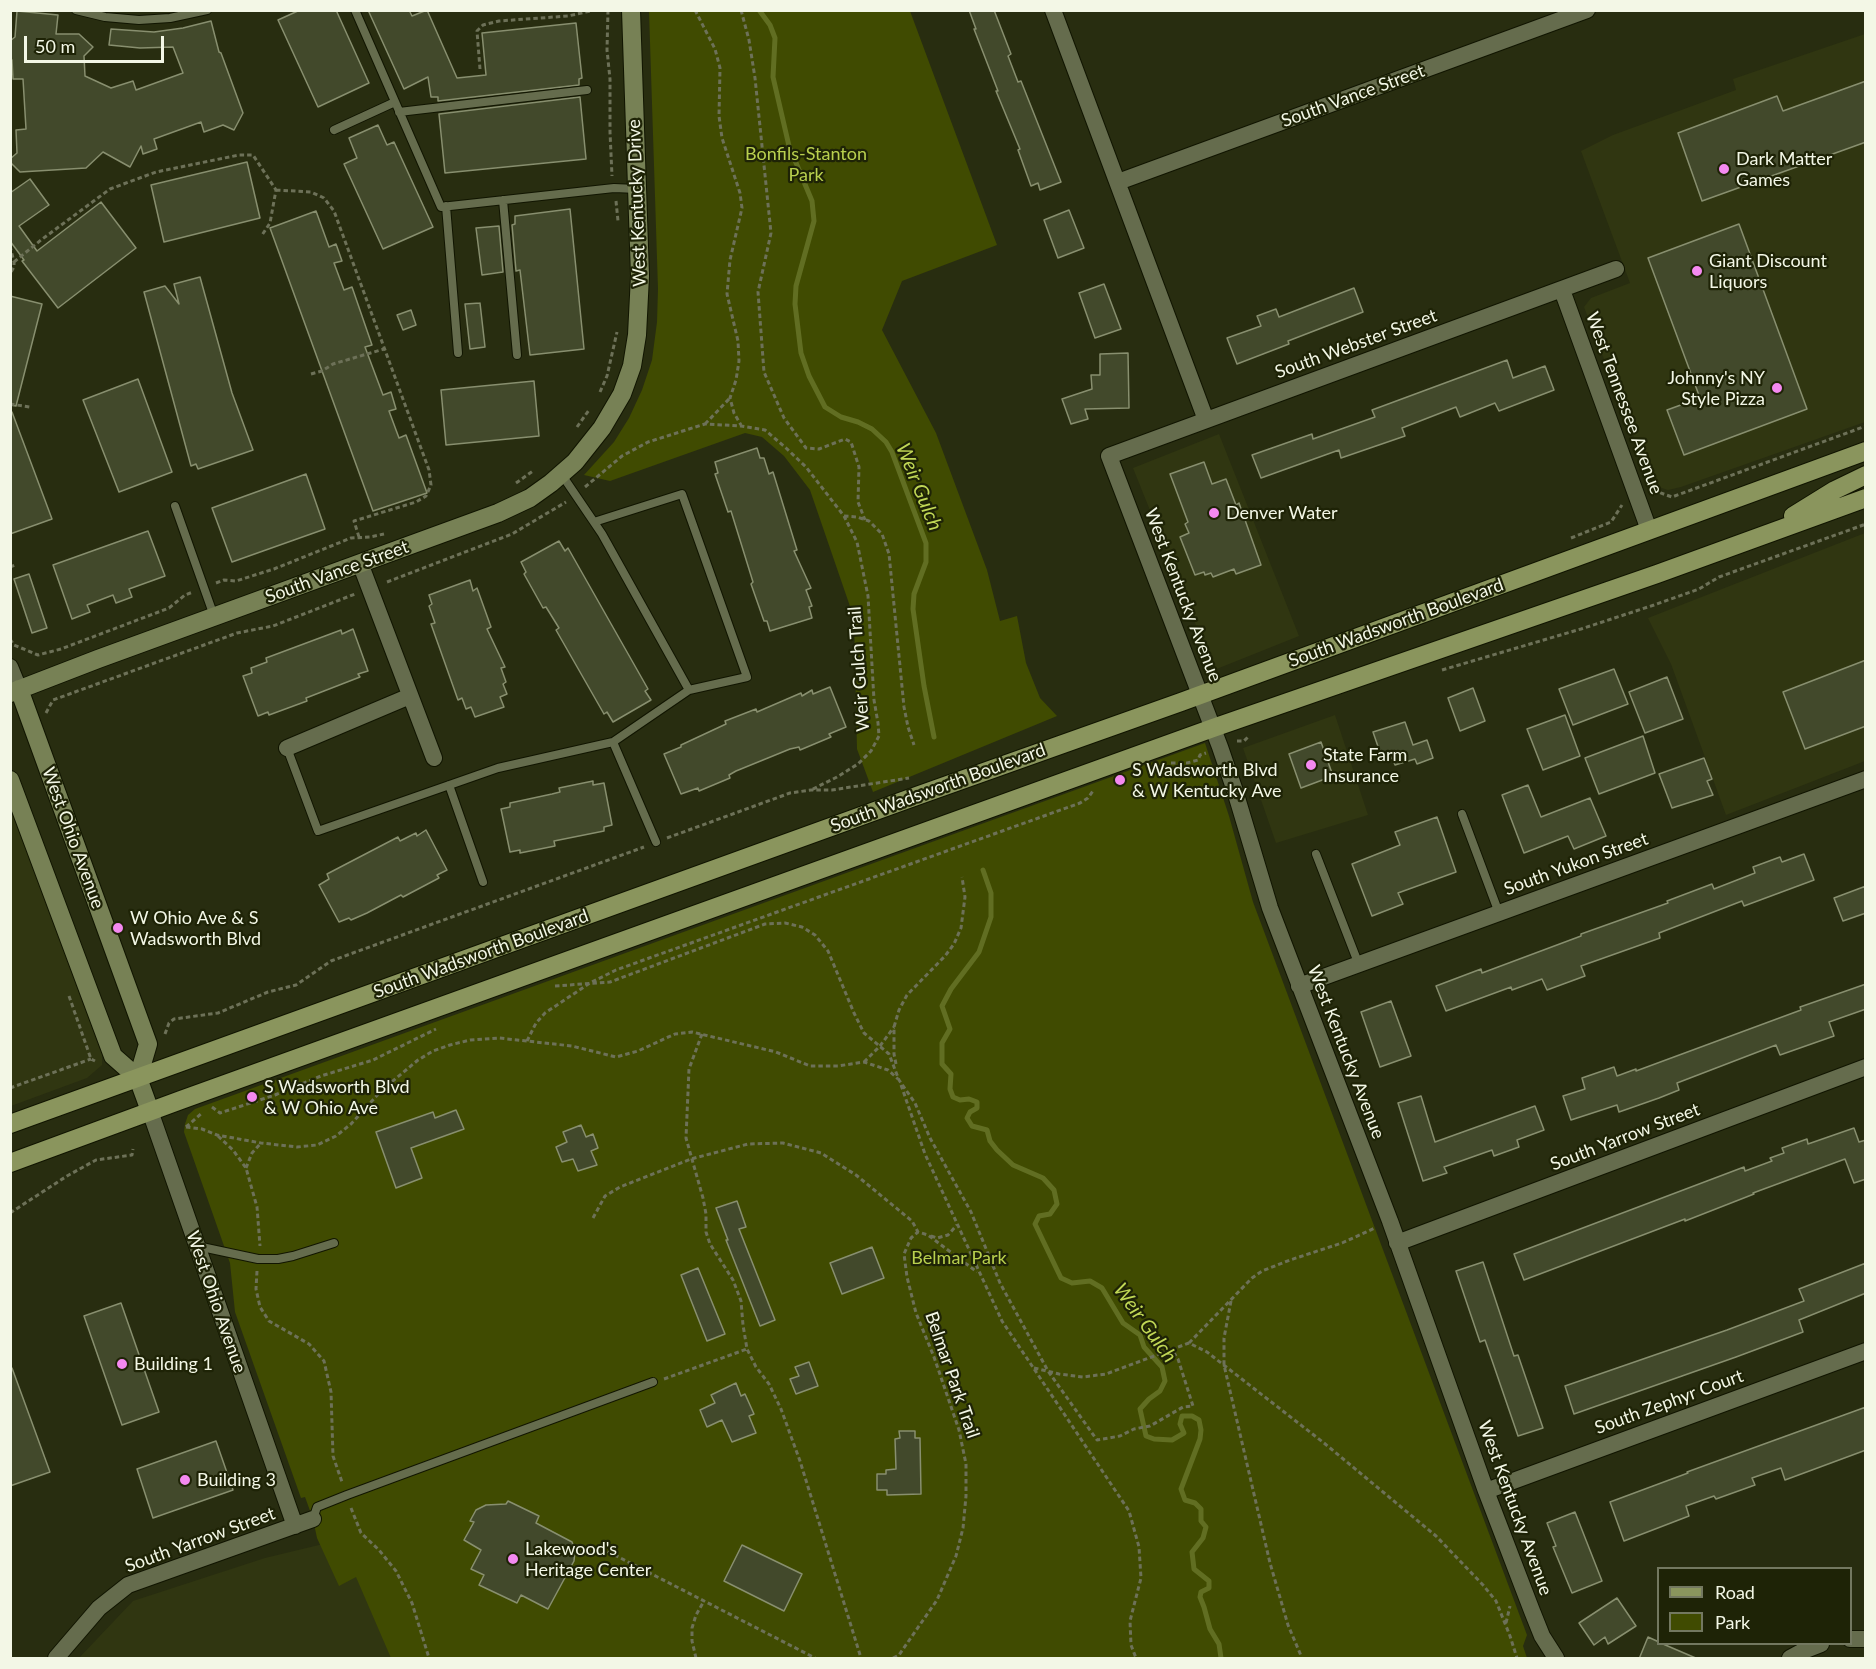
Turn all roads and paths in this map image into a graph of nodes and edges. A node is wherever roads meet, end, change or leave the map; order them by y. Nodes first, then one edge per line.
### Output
1 (76, 10) edge
2 (207, 10) edge
3 (355, 10) edge
4 (595, 10) edge
5 (608, 10) edge
6 (631, 10) edge
7 (695, 10) edge
8 (741, 10) edge
9 (1053, 10) edge
10 (1587, 10) edge
11 (480, 69) dead end
12 (587, 90) dead end
13 (395, 102) junction
14 (399, 112) junction
15 (334, 130) dead end
16 (611, 168) dead end
17 (1118, 182) junction
18 (276, 189) junction
19 (637, 189) junction
20 (503, 200) junction
21 (446, 207) junction
22 (617, 208) dead end
23 (620, 230) dead end
24 (262, 236) dead end
25 (10, 246) edge
26 (14, 262) junction
27 (1616, 269) dead end
28 (10, 274) edge
29 (1562, 290) junction
30 (618, 327) dead end
31 (384, 349) junction
32 (458, 353) dead end
33 (517, 355) dead end
34 (311, 374) dead end
35 (600, 393) dead end
36 (622, 394) joint
37 (729, 398) junction
38 (10, 404) edge
39 (30, 407) dead end
40 (590, 409) dead end
41 (1206, 420) junction
42 (741, 426) junction
43 (1866, 426) edge
44 (573, 433) dead end
45 (1866, 451) edge
46 (1109, 456) joint
47 (537, 468) dead end
48 (562, 475) junction
49 (1866, 476) edge
50 (508, 488) dead end
51 (1658, 492) dead end
52 (1866, 498) edge
53 (175, 506) dead end
54 (844, 516) junction
55 (865, 520) junction
56 (594, 522) junction
57 (1866, 524) edge
58 (394, 530) dead end
59 (1649, 530) junction
60 (1761, 536) junction
61 (360, 538) junction
62 (360, 563) junction
63 (15, 565) dead end
64 (10, 567) edge
65 (224, 580) dead end
66 (185, 595) dead end
67 (214, 616) junction
68 (10, 639) edge
69 (12, 646) edge
70 (10, 667) edge
71 (1438, 671) dead end
72 (689, 690) junction
73 (15, 691) edge
74 (1200, 695) junction
75 (410, 696) junction
76 (53, 700) dead end
77 (45, 715) dead end
78 (1213, 728) junction
79 (1251, 734) dead end
80 (1239, 740) dead end
81 (613, 742) junction
82 (914, 745) dead end
83 (287, 748) joint
84 (1200, 755) dead end
85 (434, 758) dead end
86 (1168, 763) dead end
87 (917, 777) dead end
88 (1866, 779) edge
89 (10, 780) edge
90 (449, 785) junction
91 (1095, 788) dead end
92 (811, 790) junction
93 (1462, 814) dead end
94 (656, 842) junction
95 (1316, 854) dead end
96 (962, 876) dead end
97 (483, 882) dead end
98 (1499, 913) junction
99 (1359, 964) junction
100 (590, 983) junction
101 (1299, 986) junction
102 (546, 989) dead end
103 (894, 1027) junction
104 (438, 1028) dead end
105 (702, 1034) junction
106 (163, 1039) dead end
107 (527, 1041) junction
108 (880, 1046) junction
109 (91, 1059) dead end
110 (864, 1062) junction
111 (1866, 1067) edge
112 (138, 1078) junction
113 (899, 1080) junction
114 (10, 1088) edge
115 (150, 1111) junction
116 (10, 1124) edge
117 (217, 1135) junction
118 (261, 1143) junction
119 (133, 1149) dead end
120 (691, 1159) junction
121 (10, 1163) edge
122 (246, 1168) junction
123 (10, 1213) edge
124 (593, 1218) dead end
125 (1390, 1221) junction
126 (957, 1225) junction
127 (918, 1232) junction
128 (928, 1235) junction
129 (334, 1243) dead end
130 (1397, 1243) junction
131 (197, 1246) junction
132 (258, 1259) junction
133 (979, 1273) junction
134 (1231, 1301) junction
135 (1189, 1343) junction
136 (747, 1349) junction
137 (1172, 1350) junction
138 (1866, 1351) edge
139 (1224, 1365) junction
140 (1032, 1367) junction
141 (1048, 1371) junction
142 (653, 1382) joint
143 (1486, 1491) junction
144 (347, 1495) junction
145 (313, 1519) joint
146 (295, 1526) junction
147 (601, 1548) dead end
148 (704, 1600) junction
149 (1818, 1645) edge
150 (56, 1659) edge
151 (429, 1659) edge
152 (696, 1659) edge
153 (815, 1659) edge
154 (861, 1659) edge
155 (893, 1659) edge
156 (1136, 1659) edge
157 (1302, 1659) edge
158 (1517, 1659) edge
159 (1556, 1659) edge
160 (1790, 1659) edge

1 - 2 lane
3 - 13 lane
4 - 11 path
5 - 16 path
6 - 19 street, West Kentucky Drive
7 - 37 path
8 - 55 path
9 - 17 street
10 - 17 street, South Vance Street
12 - 14 lane
13 - 14 lane
13 - 15 lane
14 - 21 lane
17 - 41 street
18 - 24 path
18 - 26 path
18 - 31 path
19 - 20 lane
19 - 36 street, West Kentucky Drive
20 - 21 lane
20 - 33 lane
21 - 32 lane
22 - 23 path
25 - 26 path
26 - 28 path
27 - 29 street, South Webster Street
29 - 41 street, South Webster Street
29 - 59 street, West Tennessee Avenue
30 - 35 path
31 - 34 path
31 - 61 path
36 - 48 street, South Vance Street
37 - 42 path
37 - 42 path, Weir Gulch Trail
38 - 39 path
40 - 44 path
41 - 46 street, South Webster Street
42 - 54 path, Weir Gulch Trail
43 - 51 path
45 - 59 main road, South Wadsworth Boulevard
46 - 74 street, West Kentucky Avenue
47 - 50 path
48 - 56 lane
48 - 62 street, South Vance Street
49 - 60 main road
52 - 60 main road, South Wadsworth Boulevard
53 - 67 lane
54 - 55 path
54 - 92 path, Weir Gulch Trail
55 - 82 path
56 - 72 lane
56 - 72 lane
57 - 71 path
58 - 61 path
59 - 74 main road, South Wadsworth Boulevard
60 - 78 main road, South Wadsworth Boulevard
61 - 65 path
62 - 67 street, South Vance Street
62 - 75 street
63 - 64 path
66 - 69 path
67 - 73 street, South Vance Street
68 - 69 path
70 - 73 street, West Ohio Avenue
72 - 81 lane
73 - 112 street, West Ohio Avenue
74 - 78 street, West Kentucky Avenue
74 - 112 main road, South Wadsworth Boulevard
75 - 83 street
75 - 85 street
76 - 77 path
78 - 101 street, West Kentucky Avenue
78 - 115 main road, South Wadsworth Boulevard
79 - 80 path
81 - 90 lane
81 - 94 lane
83 - 90 lane
84 - 86 path
87 - 92 path
88 - 98 street, South Yukon Street
89 - 112 street, West Ohio Avenue
90 - 97 lane
91 - 100 path
92 - 94 path
93 - 98 lane
94 - 106 path
95 - 99 lane
96 - 103 path
98 - 99 street, South Yukon Street
99 - 101 street, South Yukon Street
100 - 102 path
100 - 107 path
100 - 108 path
101 - 125 street, West Kentucky Avenue
103 - 108 path
103 - 113 path
104 - 117 path
105 - 107 path
105 - 110 path
105 - 120 path
107 - 118 path
108 - 110 path
108 - 113 path
109 - 114 path
110 - 113 path
111 - 130 street, South Yarrow Street
112 - 115 street, West Ohio Avenue
112 - 116 main road, South Wadsworth Boulevard
113 - 126 path
113 - 141 path
115 - 121 main road, South Wadsworth Boulevard
115 - 131 street, West Ohio Avenue
117 - 118 path
117 - 122 path
118 - 122 path
119 - 123 path
120 - 124 path
120 - 127 path
120 - 136 path
122 - 132 path
125 - 130 street, West Kentucky Avenue
125 - 134 path
126 - 128 path
126 - 133 path
127 - 128 path
127 - 155 path, Belmar Park Trail
128 - 133 path
129 - 132 lane
130 - 143 street, West Kentucky Avenue
131 - 132 lane
131 - 146 street, West Ohio Avenue
132 - 144 path
133 - 140 path
134 - 135 path
134 - 139 path
135 - 137 path
135 - 139 path
136 - 142 path
136 - 154 path
137 - 141 path
137 - 141 path
138 - 143 street, South Zephyr Court
139 - 157 path
139 - 158 path
140 - 141 path
140 - 156 path
142 - 144 lane
143 - 159 street, West Kentucky Avenue
144 - 145 lane
144 - 151 path
145 - 146 street, South Yarrow Street
146 - 150 street, South Yarrow Street
147 - 148 path
148 - 152 path
148 - 153 path
149 - 160 street

